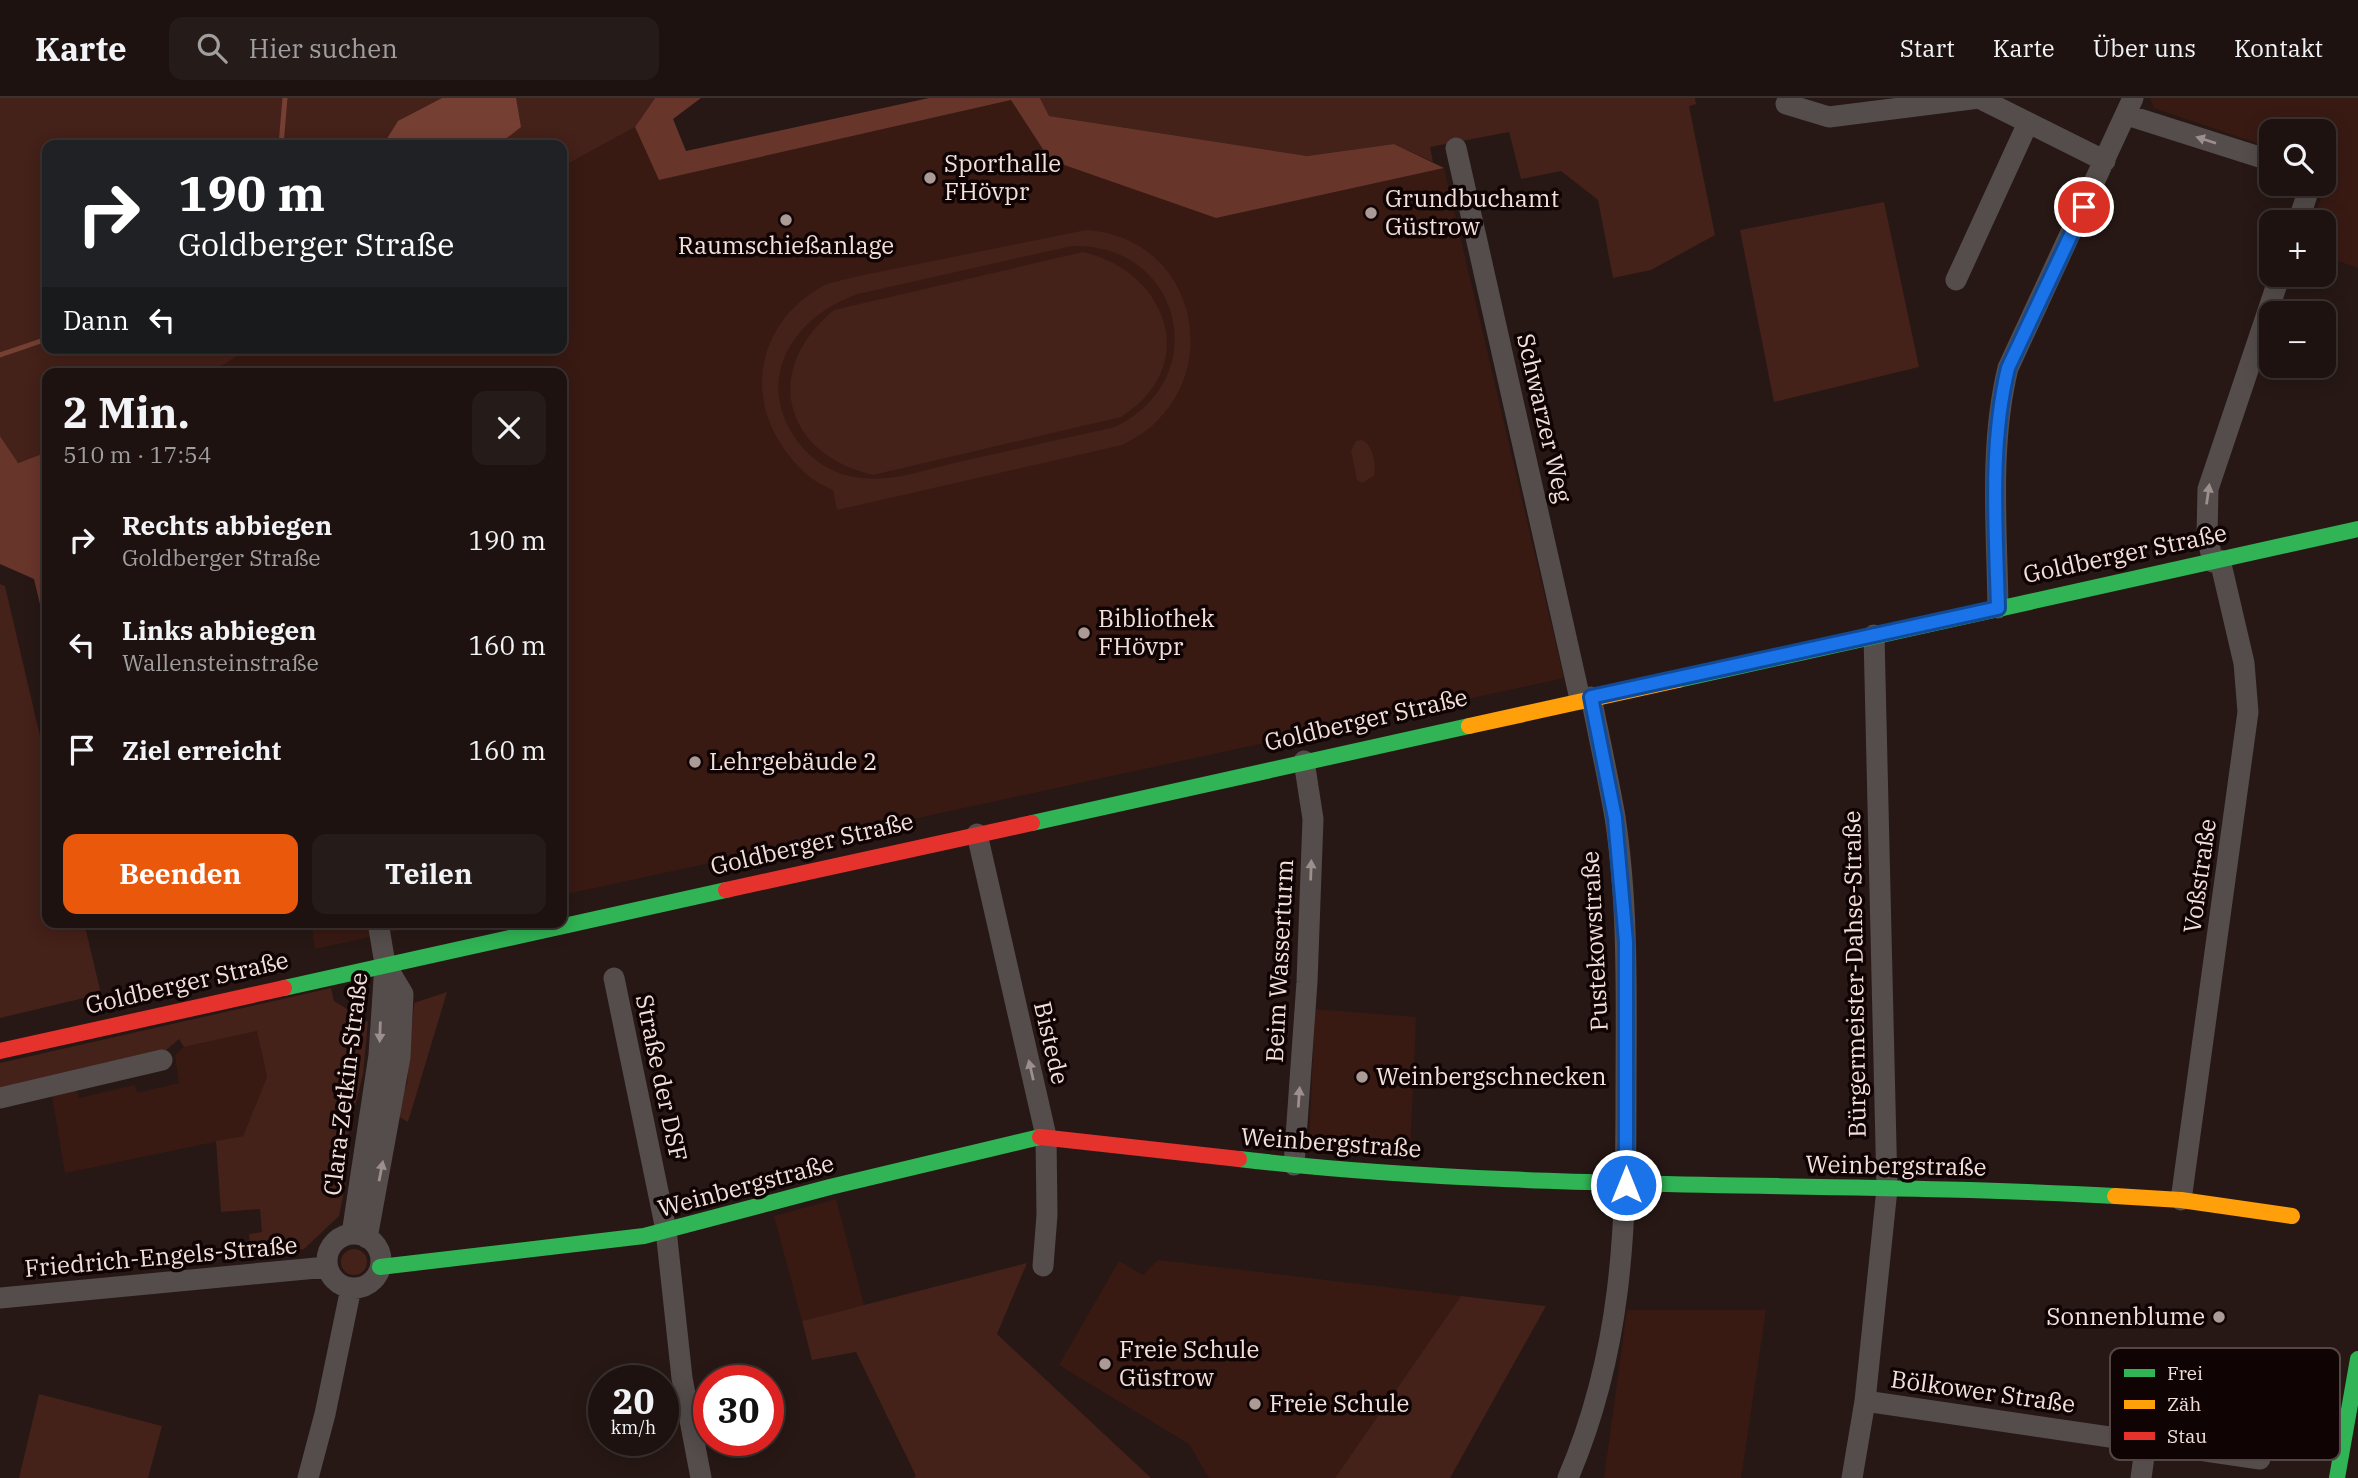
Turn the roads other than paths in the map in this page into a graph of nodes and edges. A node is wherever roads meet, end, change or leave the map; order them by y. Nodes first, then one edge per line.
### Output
1 (1786, 104) dead end
2 (2012, 105) edge
3 (2130, 106) edge
4 (2028, 122) junction
5 (1456, 148) dead end
6 (2259, 156) edge
7 (2105, 161) junction
8 (1955, 280) dead end
9 (2276, 287) edge
10 (2358, 528) edge
11 (2216, 561) junction
12 (1998, 608) junction
13 (1874, 635) junction
14 (1585, 698) junction
15 (1304, 761) junction
16 (977, 834) junction
17 (567, 924) edge
18 (379, 928) edge
19 (550, 928) edge
20 (386, 964) junction
21 (614, 978) dead end
22 (0, 1051) edge
23 (162, 1060) dead end
24 (0, 1097) edge
25 (1046, 1136) junction
26 (1294, 1165) junction
27 (1626, 1185) junction
28 (1887, 1189) junction
29 (2181, 1200) junction
30 (2292, 1216) dead end
31 (666, 1230) junction
32 (360, 1236) junction
33 (380, 1266) junction
34 (1042, 1266) dead end
35 (327, 1267) junction
36 (351, 1288) junction
37 (0, 1298) edge
38 (2358, 1359) edge
39 (1865, 1401) junction
40 (2110, 1437) edge
41 (2144, 1460) edge
42 (307, 1478) edge
43 (701, 1478) edge
44 (1568, 1478) edge
45 (1852, 1478) edge
46 (2141, 1478) edge
47 (2337, 1478) edge

1 - 2 street
2 - 4 street
6 -> 3 street
3 - 7 street
4 - 7 street
4 - 8 street
5 - 14 street, Schwarzer Weg
7 - 12 street
11 -> 9 street, Voßstraße
10 - 11 main road, Goldberger Straße
11 - 12 main road, Goldberger Straße
11 - 29 street, Voßstraße
12 - 13 main road, Goldberger Straße
13 - 14 main road, Goldberger Straße
13 - 28 street, Bürgermeister-Dahse-Straße
14 - 15 main road, Goldberger Straße
14 - 27 street, Pustekowstraße
15 - 16 main road, Goldberger Straße
26 -> 15 street, Beim Wasserturm
16 - 17 main road, Goldberger Straße
25 -> 16 street, Bistede
18 - 20 street
19 - 20 main road, Goldberger Straße
20 - 22 main road, Goldberger Straße
20 - 32 street, Clara-Zetkin-Straße
21 - 31 street, Straße der DSF
23 - 24 street
25 - 26 main road, Weinbergstraße
25 - 31 main road, Weinbergstraße
25 - 34 street, Bistede
26 - 27 main road, Weinbergstraße
27 - 28 main road, Weinbergstraße
27 - 44 street
28 - 29 main road, Weinbergstraße
28 - 39 street, Bürgermeister-Dahse-Straße
29 - 30 main road, Weinbergstraße
31 - 33 main road, Weinbergstraße
31 - 43 street, Straße der DSF
32 - 33 street
32 - 35 street
33 - 36 street
35 - 36 street
35 - 37 street, Friedrich-Engels-Straße
36 - 42 street
38 - 47 main road
39 - 40 street, Bölkower Straße
39 - 45 street, Bürgermeister-Dahse-Straße
41 - 46 street

